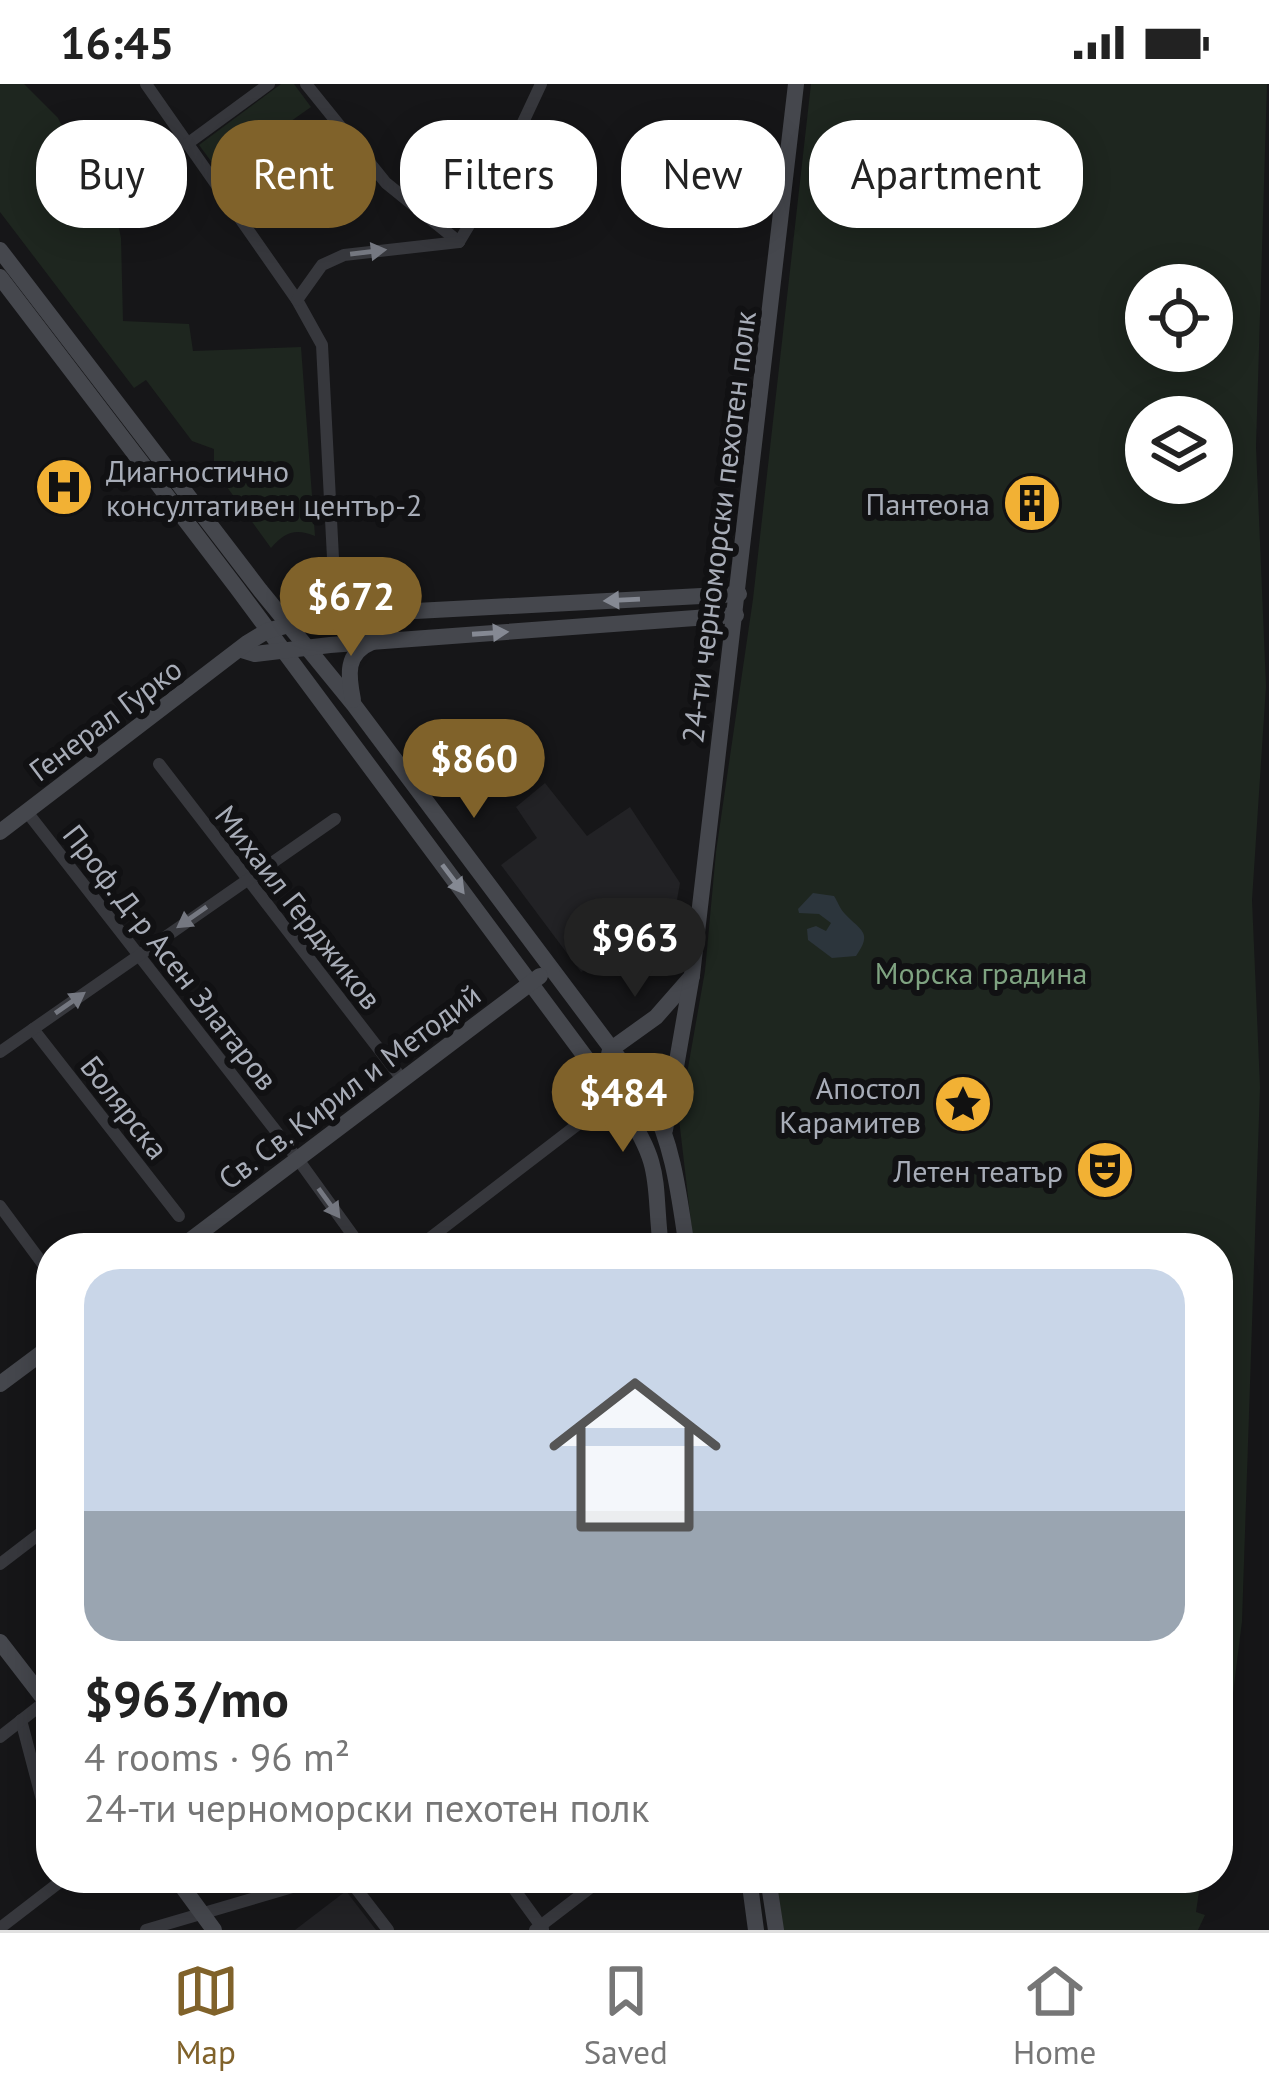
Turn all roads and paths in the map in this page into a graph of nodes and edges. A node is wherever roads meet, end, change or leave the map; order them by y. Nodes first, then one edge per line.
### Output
1 (146, 84) edge
2 (269, 84) edge
3 (306, 84) edge
4 (542, 84) edge
5 (796, 84) edge
6 (171, 120) edge
7 (187, 144) joint
8 (459, 242) junction
9 (0, 250) edge
10 (0, 279) edge
11 (297, 300) junction
12 (739, 593) junction
13 (736, 615) junction
14 (336, 616) junction
15 (290, 624) junction
16 (267, 631) junction
17 (373, 641) junction
18 (307, 648) junction
19 (242, 650) junction
20 (282, 651) junction
21 (354, 705) junction
22 (159, 764) dead end
23 (27, 812) junction
24 (335, 819) dead end
25 (0, 832) edge
26 (244, 880) junction
27 (139, 954) junction
28 (551, 969) junction
29 (692, 976) junction
30 (532, 982) junction
31 (33, 1029) junction
32 (610, 1050) junction
33 (0, 1052) edge
34 (402, 1079) junction
35 (603, 1081) junction
36 (577, 1125) dead end
37 (665, 1130) junction
38 (297, 1158) junction
39 (0, 1206) edge
40 (179, 1216) dead end
41 (200, 1233) edge
42 (351, 1233) edge
43 (437, 1233) edge
44 (660, 1233) edge
45 (684, 1233) edge
46 (36, 1255) edge
47 (36, 1357) edge
48 (0, 1384) edge
49 (36, 1536) edge
50 (0, 1564) edge
51 (0, 1642) edge
52 (36, 1686) edge
53 (36, 1710) edge
54 (21, 1720) junction
55 (0, 1737) edge
56 (36, 1777) edge
57 (45, 1893) edge
58 (187, 1893) edge
59 (284, 1893) edge
60 (360, 1893) edge
61 (516, 1893) edge
62 (585, 1893) edge
63 (750, 1893) edge
64 (770, 1893) edge
65 (208, 1922) edge
66 (0, 1928) edge
67 (540, 1929) edge
68 (146, 1930) edge
69 (388, 1930) edge
70 (756, 1930) edge
71 (776, 1930) edge

1 - 6 street
2 - 7 street
3 - 8 street
4 - 8 street
5 - 12 main road, 24-ти черноморски пехотен полк
7 - 11 street
11 -> 8 street
9 - 15 main road
10 - 16 main road
11 - 14 street
12 - 13 main road, 24-ти черноморски пехотен полк
12 -> 14 main road
17 -> 13 main road
13 - 29 main road, 24-ти черноморски пехотен полк
14 - 15 main road
15 - 16 main road
15 - 18 main road
16 - 19 main road, Генерал Гурко
16 - 20 main road
17 - 18 main road
17 - 21 main road
18 - 20 main road
18 - 21 main road
19 - 20 main road
19 - 23 main road, Генерал Гурко
20 -> 30 main road
21 - 28 main road
22 - 26 street, Михаил Герджиков
23 - 25 main road, Генерал Гурко
23 - 27 street, Проф. Д-р Асен Златаров
24 - 26 street
26 -> 27 street
26 - 34 street, Михаил Герджиков
31 -> 27 street
27 - 38 street, Проф. Д-р Асен Златаров
28 - 30 main road, Св. Св. Кирил и Методий
28 - 32 main road
29 - 32 main road
29 - 37 main road, 24-ти черноморски пехотен полк
30 - 34 main road, Св. Св. Кирил и Методий
30 - 35 main road
31 - 33 street
31 - 40 street, Болярска
32 - 35 main road
32 - 37 main road
34 - 38 main road, Св. Св. Кирил и Методий
35 - 44 main road
36 - 43 street
37 - 45 main road
38 - 41 main road, Св. Св. Кирил и Методий
38 -> 42 street, Проф. Д-р Асен Златаров
39 - 46 street
47 - 48 main road
49 - 50 street
51 - 52 main road
53 - 54 street
54 - 55 street
54 - 56 street
57 - 66 street
58 - 65 main road
59 - 65 street
60 - 69 street
61 - 67 street
62 - 67 street
63 - 70 main road
64 - 71 main road
65 - 68 street

